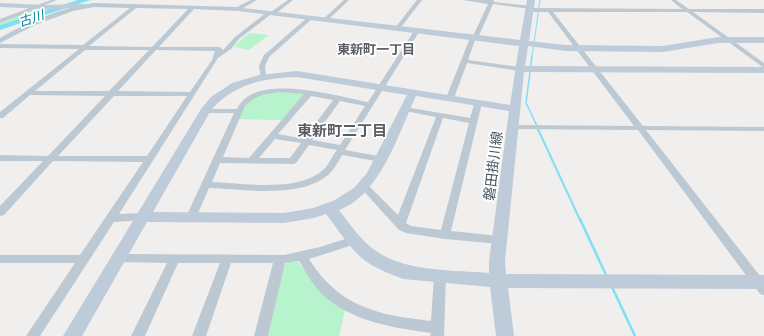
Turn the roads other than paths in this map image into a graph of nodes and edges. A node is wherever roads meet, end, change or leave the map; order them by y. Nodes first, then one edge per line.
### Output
1 (26, 0) edge
2 (255, 0) edge
3 (291, 0) edge
4 (347, 0) edge
5 (420, 0) edge
6 (465, 0) edge
7 (673, 0) edge
8 (492, 1) edge
9 (56, 3) edge
10 (0, 5) edge
11 (87, 6) junction
12 (135, 6) junction
13 (530, 6) edge
14 (40, 7) junction
15 (192, 8) junction
16 (238, 9) junction
17 (549, 10) junction
18 (689, 11) junction
19 (764, 11) edge
20 (270, 14) junction
21 (310, 18) junction
22 (325, 20) junction
23 (0, 21) edge
24 (397, 29) junction
25 (416, 32) junction
26 (474, 38) junction
27 (728, 40) junction
28 (764, 40) edge
29 (0, 41) edge
30 (525, 44) junction
31 (0, 46) edge
32 (84, 47) junction
33 (154, 48) junction
34 (580, 48) junction
35 (216, 57) junction
36 (465, 61) junction
37 (764, 66) edge
38 (520, 69) junction
39 (596, 69) junction
40 (764, 70) edge
41 (264, 77) junction
42 (380, 87) junction
43 (413, 92) junction
44 (29, 93) junction
45 (112, 93) junction
46 (310, 93) junction
47 (192, 94) junction
48 (338, 98) junction
49 (450, 98) junction
50 (478, 103) junction
51 (369, 104) junction
52 (405, 109) junction
53 (516, 109) junction
54 (204, 111) junction
55 (239, 111) junction
56 (440, 115) junction
57 (0, 116) edge
58 (474, 121) junction
59 (514, 127) junction
60 (640, 128) junction
61 (764, 129) edge
62 (273, 136) junction
63 (307, 142) junction
64 (341, 150) junction
65 (0, 158) edge
66 (51, 158) junction
67 (149, 159) junction
68 (381, 159) junction
69 (217, 160) junction
70 (252, 160) junction
71 (206, 185) junction
72 (364, 186) junction
73 (330, 208) junction
74 (0, 212) edge
75 (142, 217) junction
76 (110, 218) junction
77 (191, 218) junction
78 (400, 224) junction
79 (445, 235) junction
80 (355, 240) junction
81 (500, 240) junction
82 (302, 256) junction
83 (118, 258) junction
84 (0, 259) edge
85 (83, 259) junction
86 (174, 259) junction
87 (226, 259) junction
88 (280, 259) junction
89 (440, 276) junction
90 (498, 281) junction
91 (762, 285) edge
92 (438, 332) edge
93 (33, 336) edge
94 (72, 336) edge
95 (138, 336) edge
96 (199, 336) edge
97 (261, 336) edge
98 (505, 336) edge

1 - 10 street
2 - 16 street
3 - 20 street
4 - 22 street
5 - 24 street
6 - 8 street
7 - 18 street
8 - 13 street
8 - 26 street
9 - 11 street
9 - 14 street
10 - 14 street
11 - 12 street
11 - 29 street
12 - 15 street
12 - 32 street
13 - 17 street
13 - 30 street, 磐田掛川線
14 - 23 street
15 - 16 street
15 - 33 street
16 - 20 street
17 - 18 street
17 - 34 street
18 - 19 street
18 - 27 street
20 - 21 street
20 - 35 street
21 - 22 street
21 - 41 street
22 - 24 street
24 - 25 street
25 - 26 street
25 - 42 street
26 - 30 street
26 - 36 street
27 - 28 street
27 - 34 street
27 - 37 street
30 - 34 street
30 - 38 street, 磐田掛川線
31 - 32 street
32 - 33 street
32 - 44 street
33 - 35 street
33 - 45 street
34 - 39 street
35 - 47 street
36 - 38 street
36 - 49 street
38 - 39 street
38 - 53 street, 磐田掛川線
39 - 40 street
39 - 60 street
41 - 42 street
41 - 54 street
42 - 43 street
42 - 51 street
43 - 49 street
43 - 52 street
44 - 45 street
44 - 57 street
45 - 47 street
45 - 66 street
46 - 48 street
46 - 55 street
46 - 62 street
47 - 67 street
48 - 51 street
48 - 63 street
49 - 50 street
50 - 53 street
50 - 58 street
51 - 64 street
52 - 56 street
52 - 68 street
53 - 59 street, 磐田掛川線
54 - 55 street
54 - 75 street
55 - 69 street
56 - 58 street
56 - 78 street
58 - 79 street
59 - 60 street
59 - 81 street, 磐田掛川線
60 - 61 street
60 - 91 street
62 - 63 street
62 - 70 street
63 - 64 street
63 - 70 street
64 - 68 street
64 - 71 street
65 - 66 street
66 - 67 street
66 - 74 street
67 - 76 street
68 - 72 street
69 - 70 street
69 - 71 street
71 - 77 street
72 - 73 street
72 - 78 street
73 - 77 street
73 - 80 street
75 - 76 street
75 - 77 street
75 - 83 street
76 - 85 street
78 - 79 street
79 - 81 street
80 - 82 street
80 - 89 street
81 - 90 street, 磐田掛川線
82 - 88 street
82 - 92 street
83 - 86 street
83 - 94 street
84 - 85 street
85 - 93 street
86 - 87 street
86 - 95 street
87 - 88 street
87 - 96 street
88 - 97 street
89 - 90 street
89 - 92 street
90 - 91 street
90 - 98 street, 磐田掛川線

